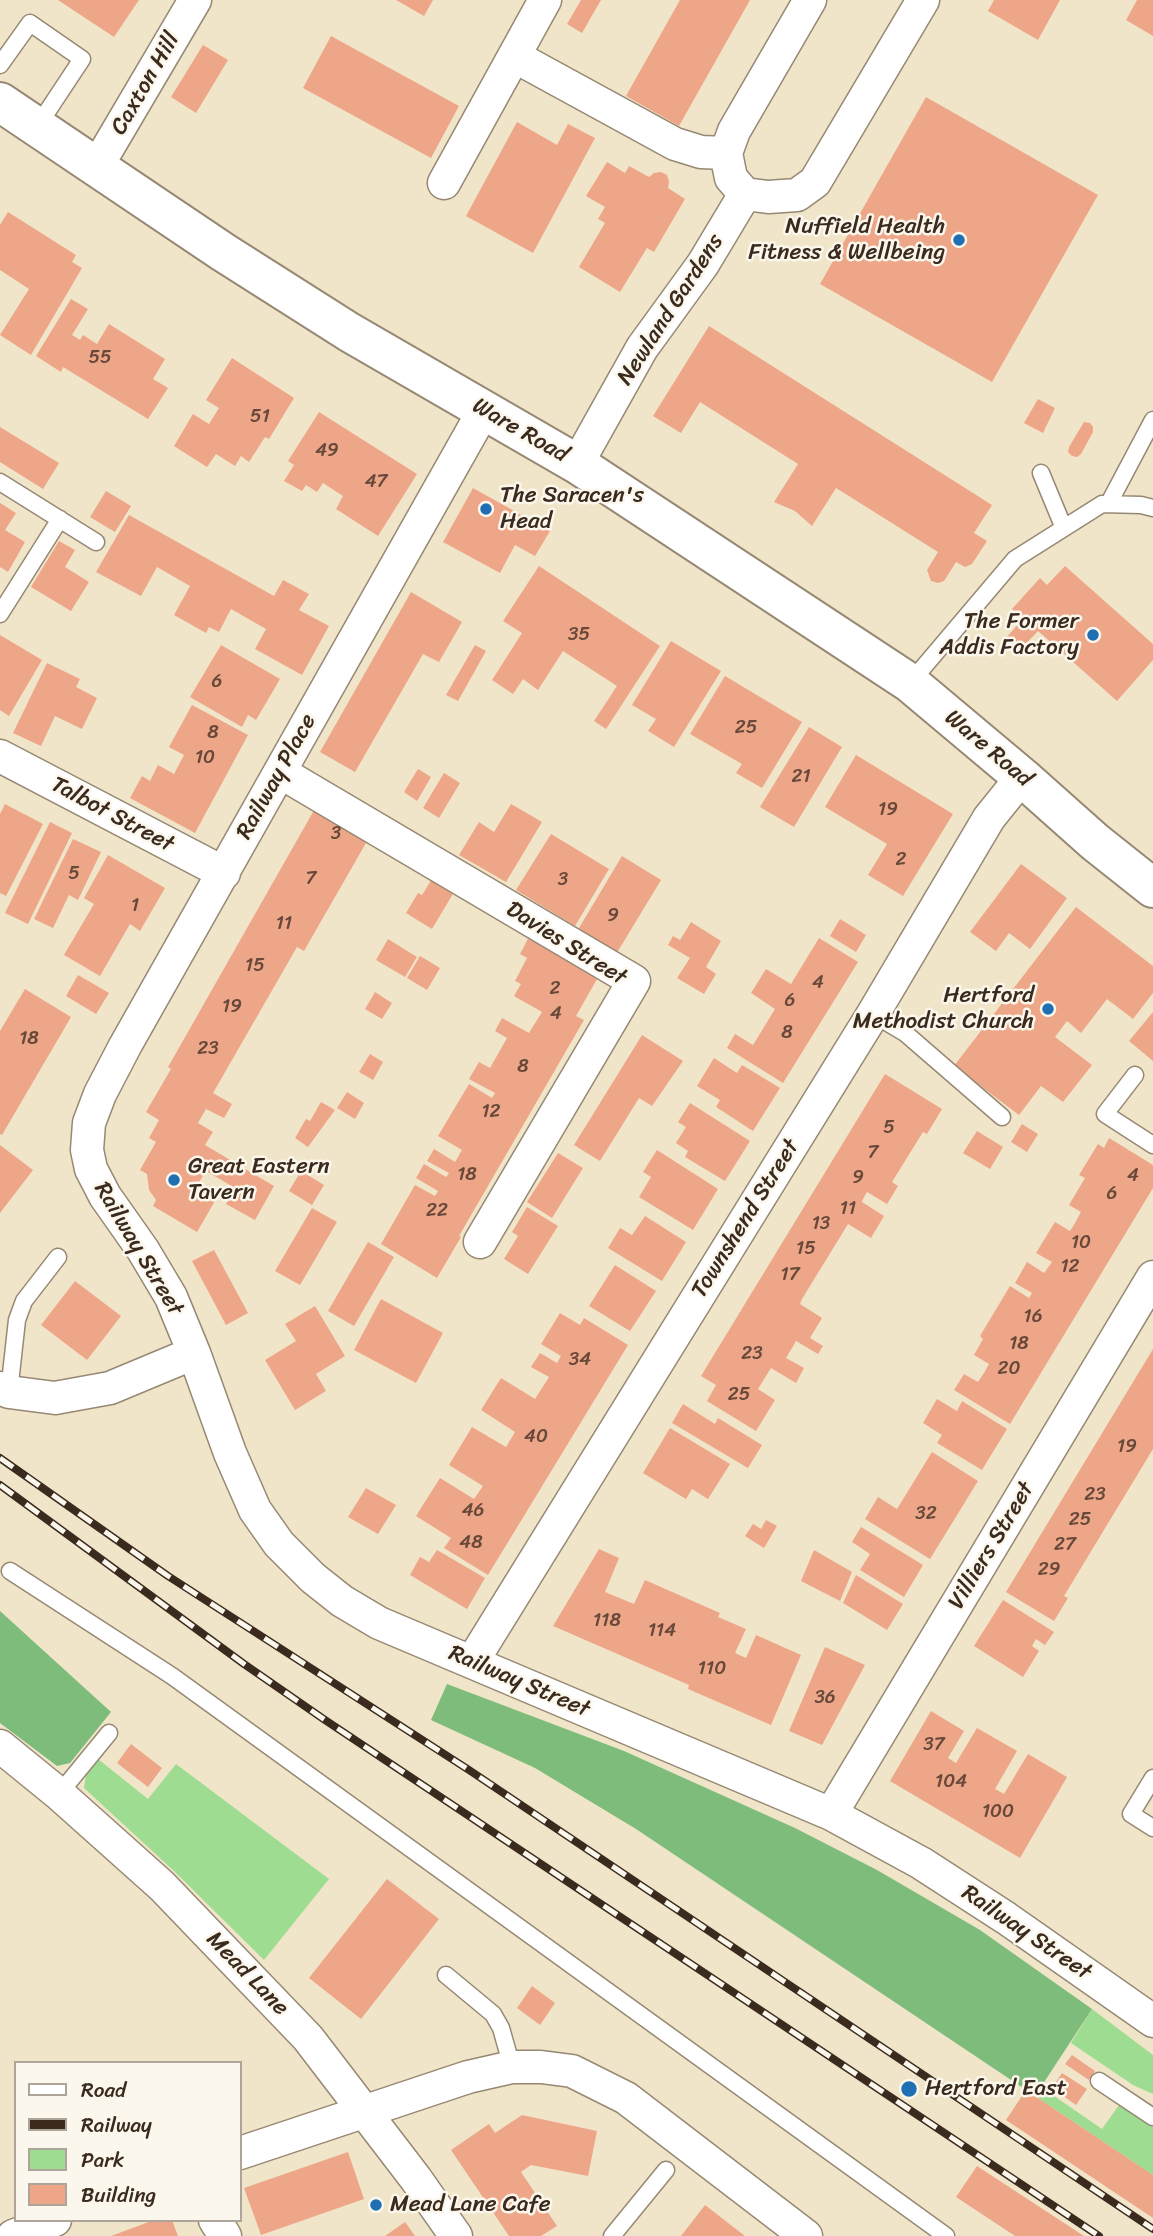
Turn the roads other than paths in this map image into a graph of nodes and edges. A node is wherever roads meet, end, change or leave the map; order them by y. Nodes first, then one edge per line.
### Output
1 (195, 0) edge
2 (545, 0) edge
3 (810, 0) edge
4 (923, 0) edge
5 (514, 56) junction
6 (0, 65) edge
7 (0, 102) edge
8 (37, 127) junction
9 (726, 153) junction
10 (96, 168) junction
11 (444, 183) dead end
12 (745, 194) junction
13 (484, 410) junction
14 (1153, 420) edge
15 (578, 464) junction
16 (1041, 473) dead end
17 (0, 482) edge
18 (1109, 503) junction
19 (1153, 509) edge
20 (60, 519) junction
21 (1063, 526) junction
22 (96, 542) dead end
23 (0, 614) edge
24 (910, 683) junction
25 (0, 756) edge
26 (280, 772) junction
27 (1022, 777) junction
28 (224, 873) junction
29 (1153, 888) edge
30 (873, 1014) junction
31 (1135, 1074) dead end
32 (1002, 1117) dead end
33 (1153, 1145) edge
34 (87, 1150) joint
35 (480, 1242) dead end
36 (58, 1257) dead end
37 (1153, 1277) edge
38 (194, 1353) junction
39 (4, 1390) edge
40 (10, 1571) dead end
41 (472, 1662) junction
42 (109, 1733) dead end
43 (0, 1746) edge
44 (1153, 1777) edge
45 (59, 1794) junction
46 (831, 1814) junction
47 (1153, 1828) edge
48 (446, 1975) dead end
49 (1153, 2021) edge
50 (512, 2067) junction
51 (1099, 2081) dead end
52 (364, 2111) junction
53 (1153, 2117) edge
54 (242, 2152) edge
55 (666, 2170) dead end
56 (50, 2222) edge
57 (13, 2236) edge
58 (456, 2236) edge
59 (612, 2236) edge
60 (806, 2236) edge
61 (946, 2236) edge

1 - 10 street, Caxton Hill
2 - 5 street
3 - 9 street
4 - 12 street
5 - 9 street
5 - 11 street
6 - 8 lane
7 - 8 main road, Ware Road
8 - 10 main road, Ware Road
9 - 12 street
10 - 13 main road, Ware Road
12 - 15 street, Newland Gardens
13 - 15 main road, Ware Road
13 - 26 street, Railway Place
14 - 18 lane
15 - 24 main road, Ware Road
16 - 21 lane
17 - 20 lane
18 - 19 lane
18 - 21 lane
20 - 22 lane
20 - 23 lane
21 - 24 lane
24 - 27 main road, Ware Road
25 - 28 street, Talbot Street
26 - 28 street, Railway Place
26 - 35 street, Davies Street
27 - 29 main road, Ware Road
27 - 30 street, Townshend Street
28 - 34 street, Railway Place
30 - 32 lane
30 - 41 street, Townshend Street
31 - 33 lane
34 - 38 street, Railway Street
36 - 39 lane
37 - 46 street, Villiers Street
38 - 39 street
38 - 41 street, Railway Street
40 - 61 lane
41 - 46 street, Railway Street
42 - 45 lane
43 - 45 street, Mead Lane
44 - 47 lane
45 - 52 street, Mead Lane
46 - 49 street, Railway Street
48 - 50 lane
50 - 52 street
50 - 60 street
51 - 53 lane
52 - 54 street
52 - 58 street, Mead Lane
55 - 59 lane
56 - 57 street

